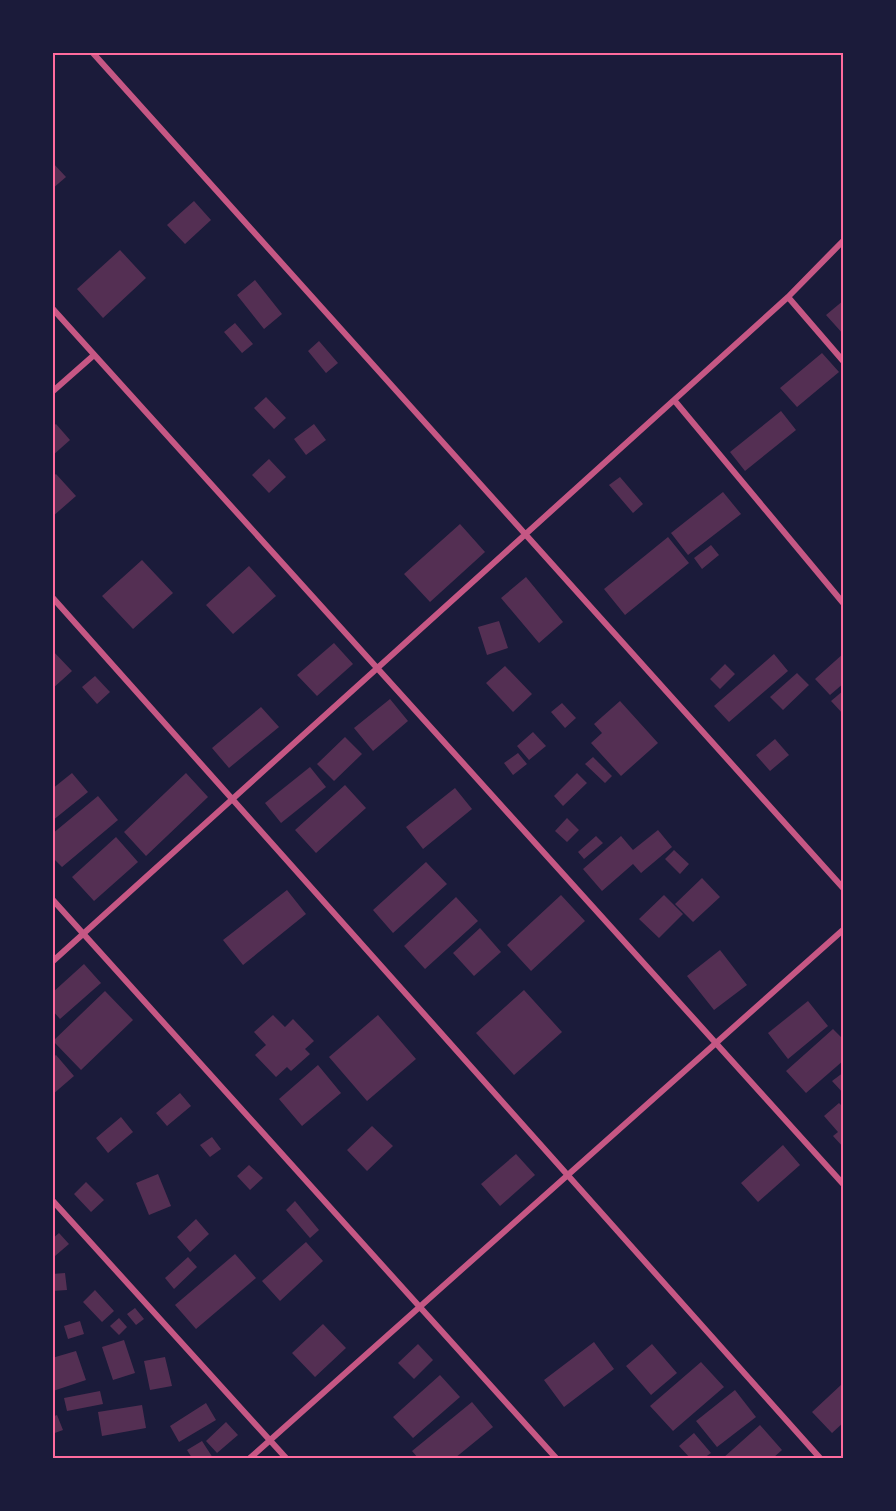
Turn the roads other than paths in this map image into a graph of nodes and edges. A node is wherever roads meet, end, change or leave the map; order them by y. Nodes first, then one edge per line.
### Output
1 (92, 52) edge
2 (843, 240) edge
3 (788, 297) junction
4 (52, 308) edge
5 (94, 355) junction
6 (843, 362) edge
7 (52, 392) edge
8 (674, 400) junction
9 (526, 534) junction
10 (52, 597) edge
11 (843, 604) edge
12 (377, 668) junction
13 (233, 800) junction
14 (843, 889) edge
15 (52, 899) edge
16 (843, 929) edge
17 (85, 935) junction
18 (52, 962) edge
19 (716, 1043) junction
20 (568, 1175) junction
21 (843, 1185) edge
22 (52, 1200) edge
23 (420, 1308) junction
24 (270, 1441) junction
25 (250, 1458) edge
26 (286, 1458) edge
27 (556, 1458) edge
28 (820, 1458) edge

1 - 9 street
2 - 3 street
3 - 6 street
3 - 8 street
4 - 5 street
5 - 7 street
5 - 12 street
8 - 9 street
8 - 11 street
9 - 12 street
9 - 14 street
10 - 13 street
12 - 13 street
12 - 19 street
13 - 17 street
13 - 20 street
15 - 17 street
16 - 19 street
17 - 18 street
17 - 23 street
19 - 20 street
19 - 21 street
20 - 23 street
20 - 28 street
22 - 24 street
23 - 24 street
23 - 27 street
24 - 25 street
24 - 26 street

